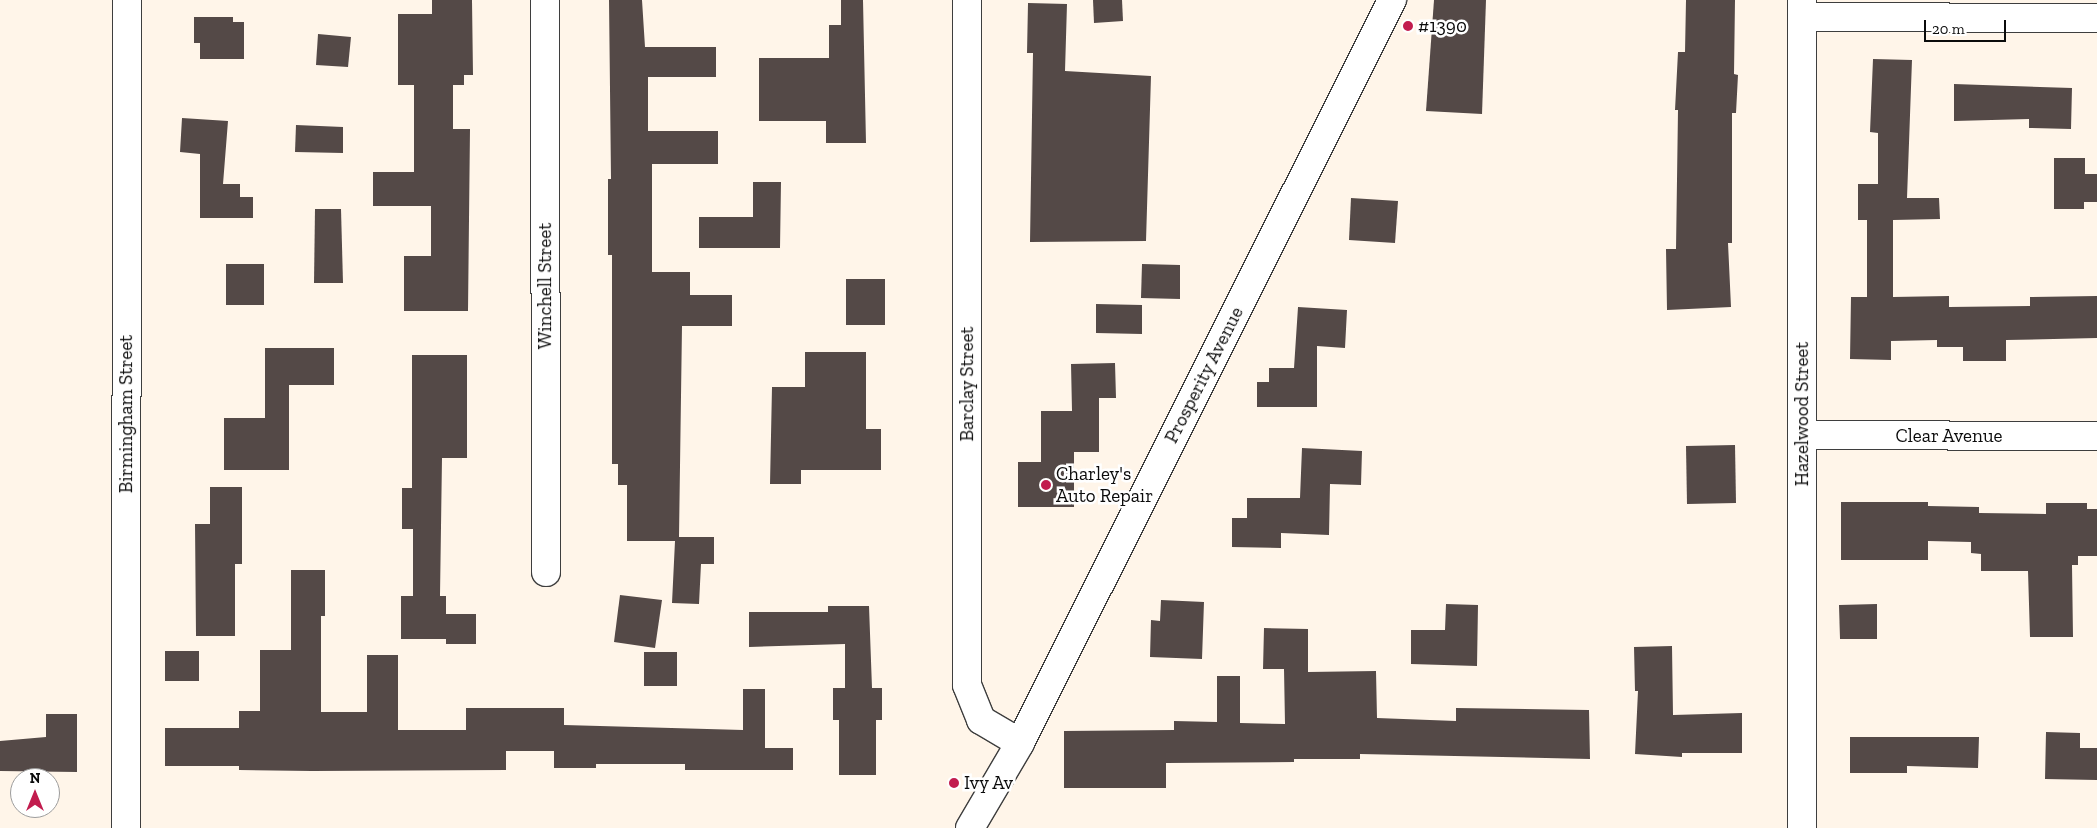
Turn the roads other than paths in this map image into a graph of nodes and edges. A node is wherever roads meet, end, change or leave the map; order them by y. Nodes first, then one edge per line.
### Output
1 (126, 0) edge
2 (545, 0) edge
3 (967, 0) edge
4 (1392, 0) edge
5 (1802, 8) edge
6 (2097, 18) edge
7 (1802, 435) junction
8 (2097, 436) edge
9 (546, 572) dead end
10 (1020, 743) junction
11 (126, 828) edge
12 (970, 828) edge
13 (1802, 828) edge

1 - 11 street, Birmingham Street
2 - 9 street, Winchell Street
3 - 10 street, Barclay Street
4 - 10 street, Prosperity Avenue
5 - 6 street
5 - 7 street, Hazelwood Street
7 - 8 street, Clear Avenue
7 - 13 street, Hazelwood Street
10 - 12 street, Prosperity Avenue

